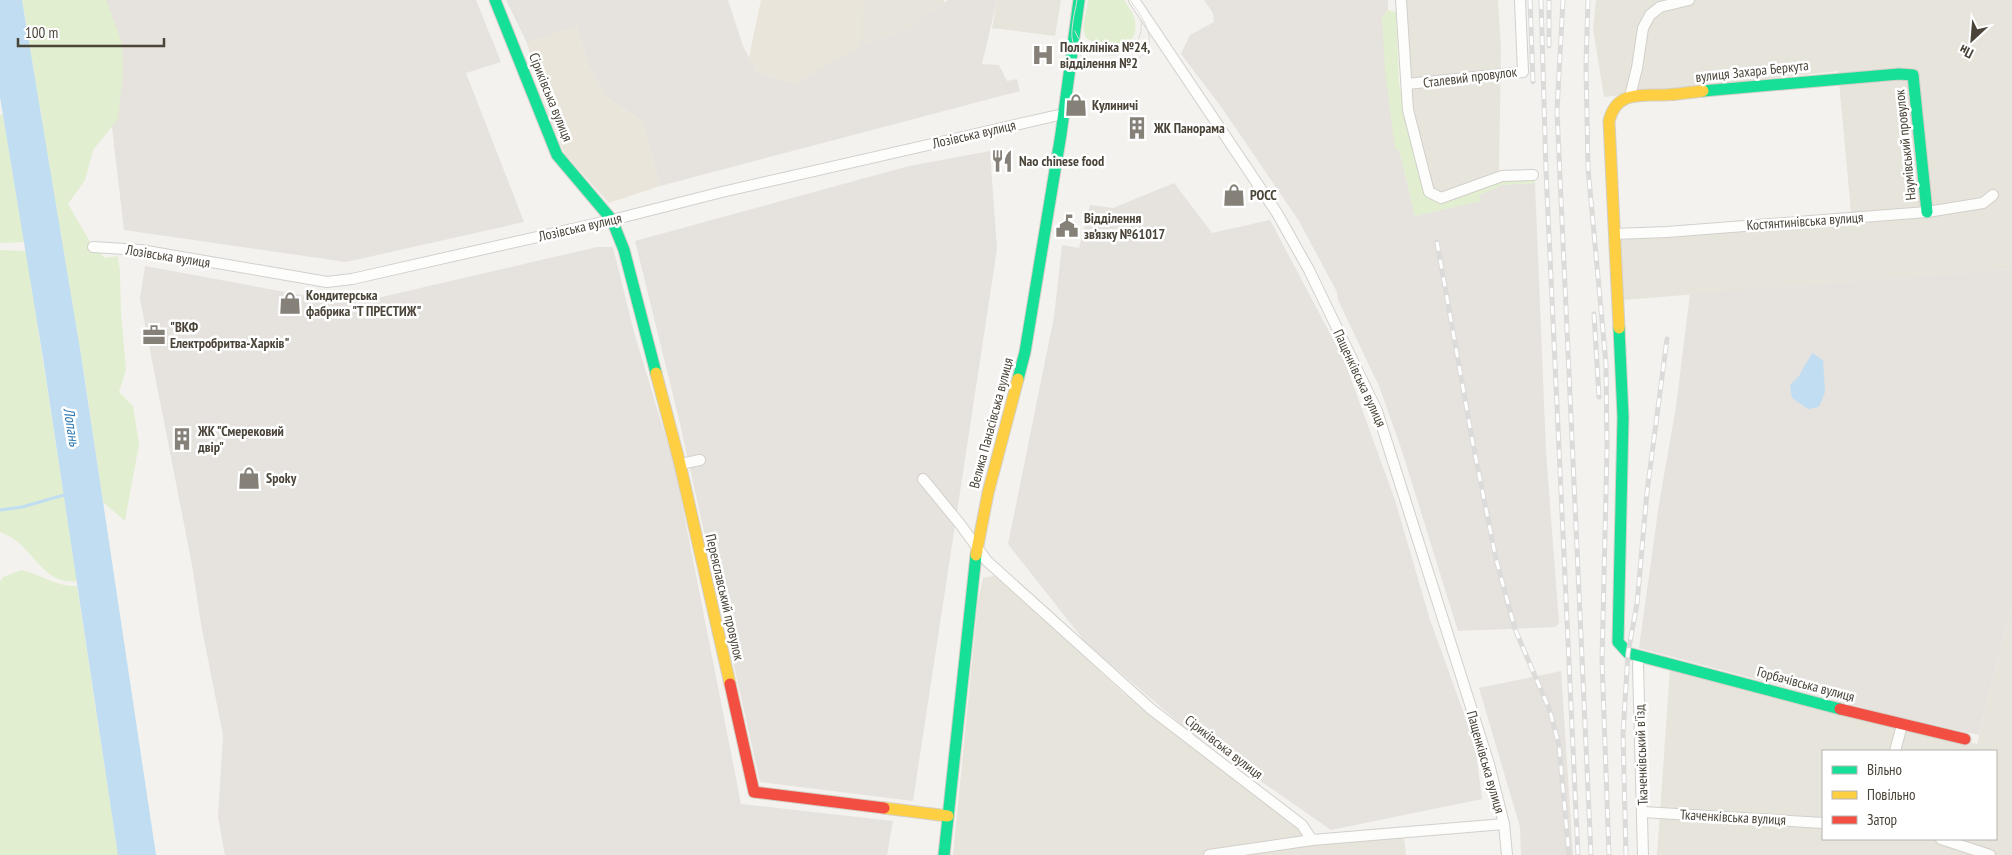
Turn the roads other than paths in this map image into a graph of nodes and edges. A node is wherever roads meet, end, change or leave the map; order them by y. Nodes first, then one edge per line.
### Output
1 (495, 0) edge
2 (1079, 0) edge
3 (1134, 0) edge
4 (1401, 0) edge
5 (1520, 0) edge
6 (1689, 0) edge
7 (1913, 75) joint
8 (1406, 84) junction
9 (1630, 96) junction
10 (1063, 114) junction
11 (1533, 175) dead end
12 (1993, 195) dead end
13 (1927, 212) junction
14 (612, 220) junction
15 (1614, 234) junction
16 (93, 247) dead end
17 (700, 460) dead end
18 (680, 464) junction
19 (923, 479) dead end
20 (977, 546) junction
21 (1639, 656) junction
22 (1902, 725) junction
23 (1965, 739) dead end
24 (1895, 750) edge
25 (1643, 812) junction
26 (948, 816) junction
27 (1822, 823) edge
28 (1504, 824) junction
29 (1312, 840) junction
30 (1944, 840) edge
31 (944, 855) edge
32 (1209, 855) edge
33 (1507, 855) edge
34 (1644, 855) edge
35 (1990, 855) edge

1 - 14 street, Сіриківська вулиця
2 - 10 street, Велика Панасівська вулиця
3 - 28 street, Пащенківська вулиця
4 - 8 street
5 - 8 street, Сталевий провулок
6 - 9 street
7 - 9 street, вулиця Захара Беркута
7 - 13 street, Наумівський провулок
8 - 11 street
9 - 15 street
10 - 14 street, Лозівська вулиця
10 - 20 street, Велика Панасівська вулиця
12 - 13 street, Костянтинівська вулиця
13 - 15 street, Костянтинівська вулиця
14 - 16 street, Лозівська вулиця
14 - 18 street, Переяславський провулок
15 - 21 street, Горбачівська вулиця
17 - 18 street
18 - 26 street, Переяславський провулок
19 - 20 street, Сіриківська вулиця
20 - 26 street, Велика Панасівська вулиця
20 - 29 street, Сіриківська вулиця
21 - 22 street, Горбачівська вулиця
21 - 25 street, Ткаченківський в'їзд
22 - 23 street, Горбачівська вулиця
22 - 24 street
25 - 27 street, Ткаченківська вулиця
25 - 34 street, Ткаченківський в'їзд
26 - 31 street, Велика Панасівська вулиця
28 - 29 street
28 - 33 street, Пащенківська вулиця
29 - 32 street
30 - 35 street

